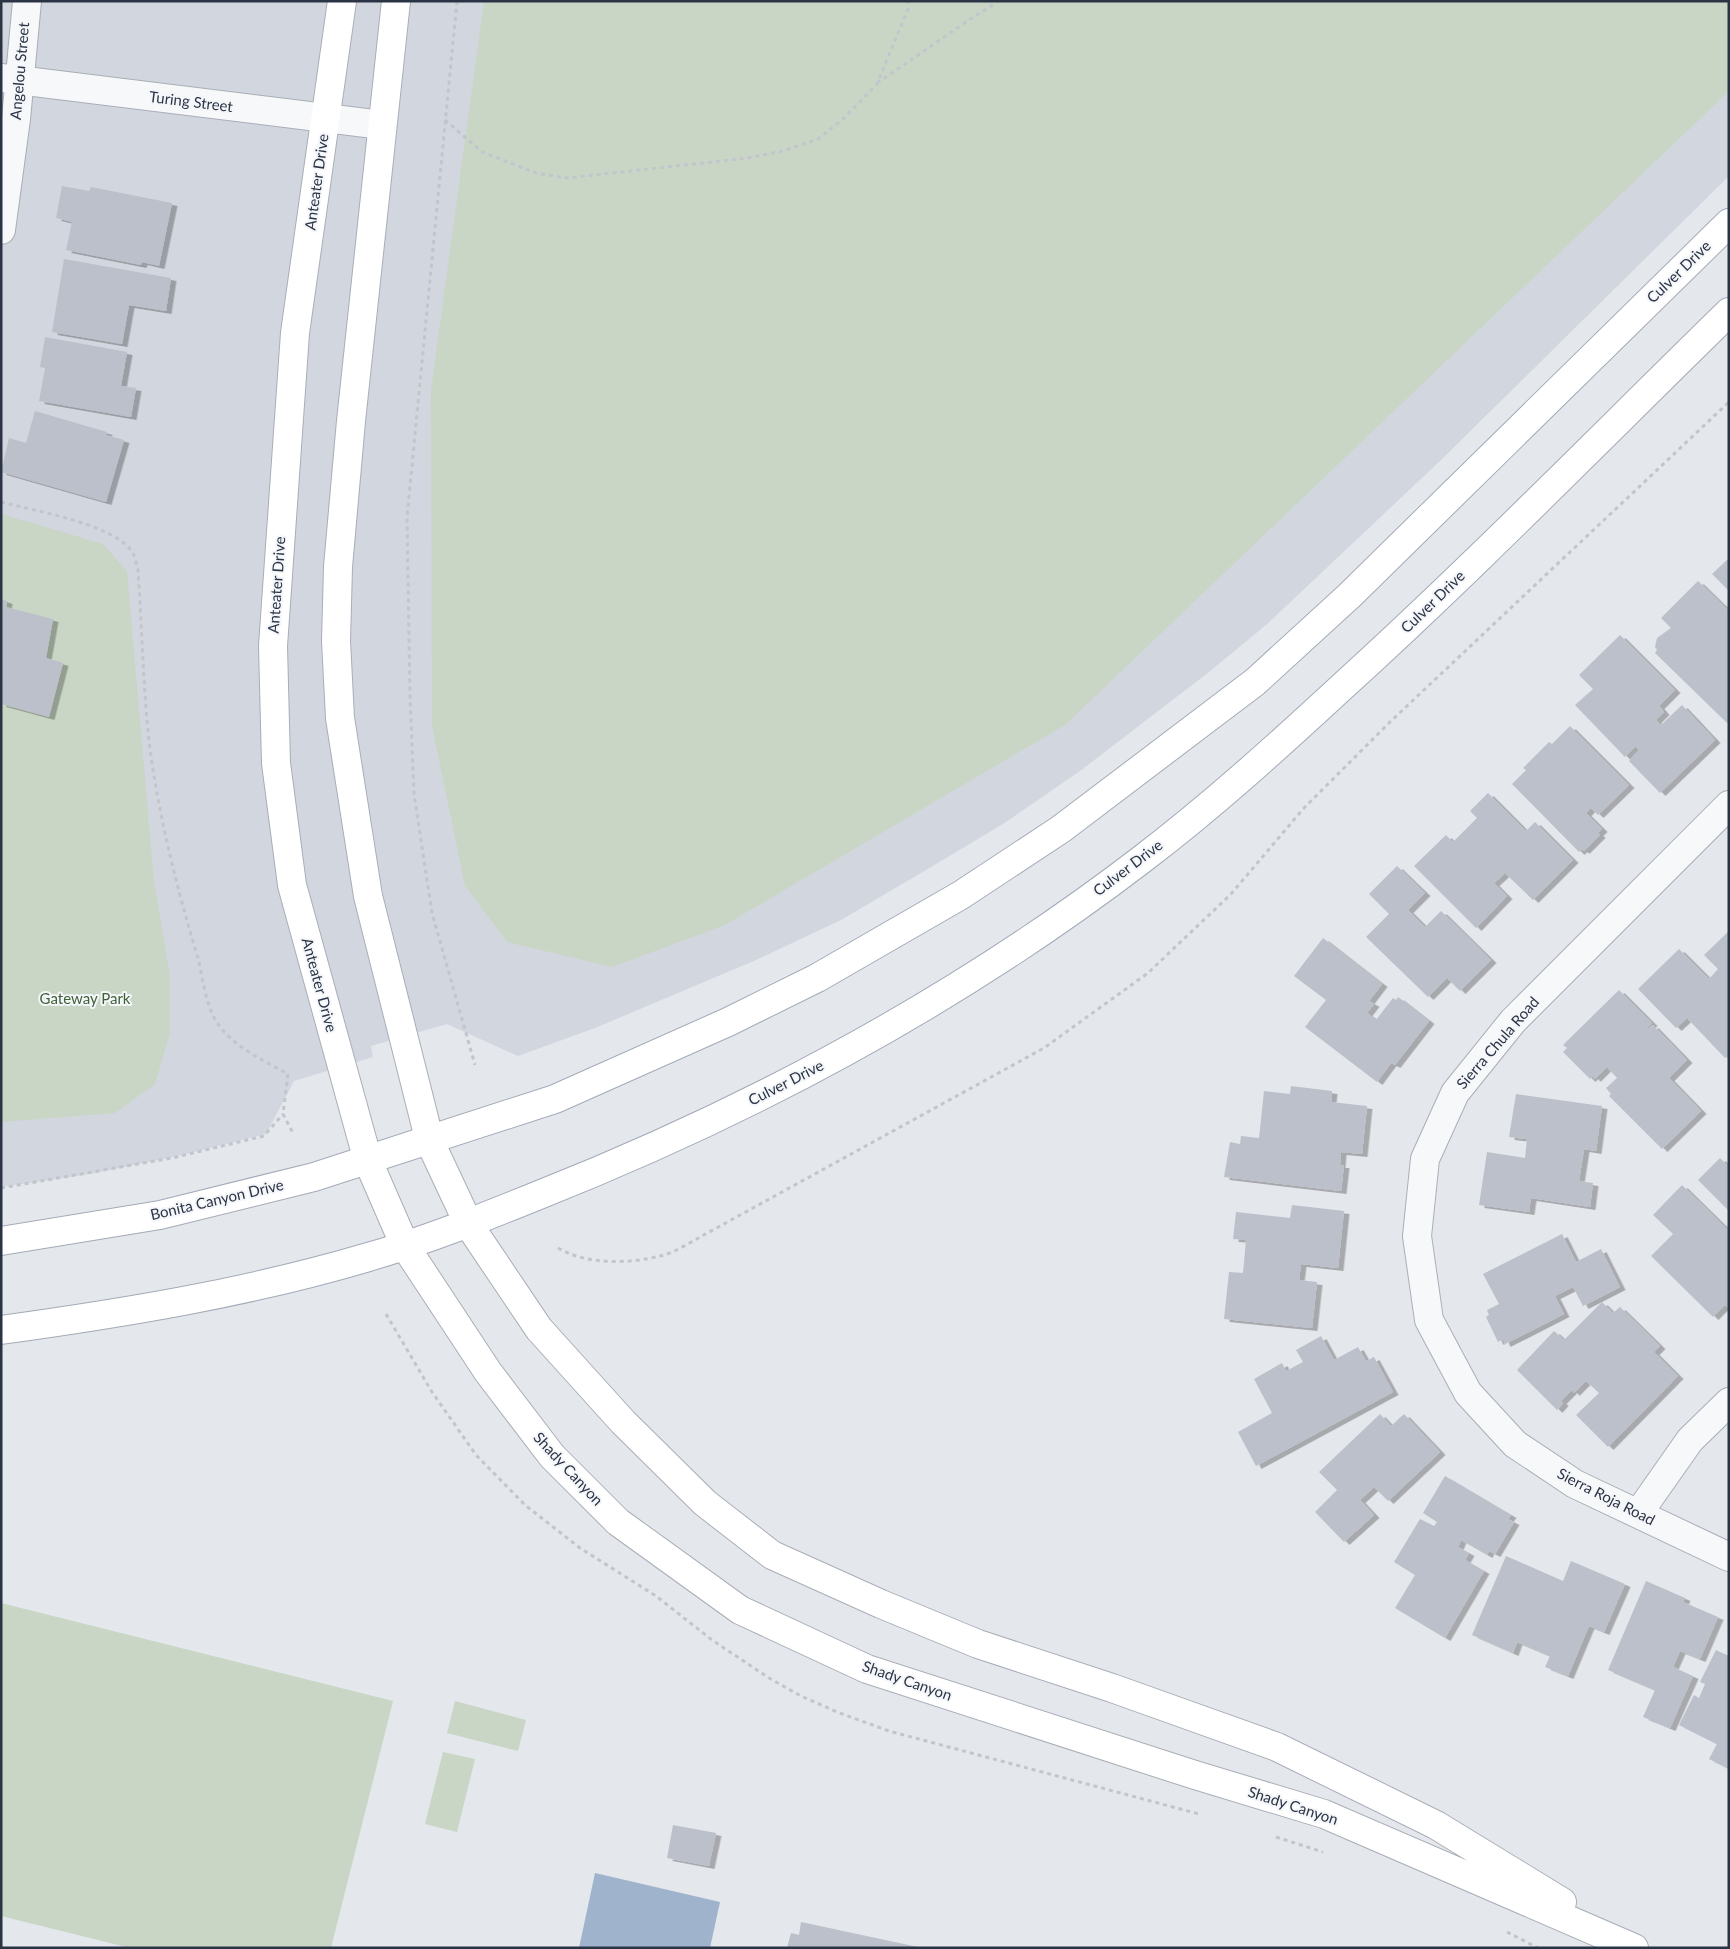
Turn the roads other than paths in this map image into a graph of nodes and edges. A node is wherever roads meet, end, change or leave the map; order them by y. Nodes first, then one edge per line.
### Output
1 (26, 1) edge
2 (342, 1) edge
3 (396, 1) edge
4 (10, 79) edge
5 (326, 120) junction
6 (382, 125) junction
7 (1729, 223) edge
8 (1, 230) edge
9 (1729, 312) edge
10 (1729, 805) edge
11 (430, 1142) junction
12 (368, 1161) junction
13 (468, 1225) junction
14 (1, 1241) edge
15 (406, 1246) junction
16 (1429, 1320) joint
17 (1, 1330) edge
18 (1729, 1402) edge
19 (1638, 1514) junction
20 (1729, 1557) edge
21 (1636, 1948) edge

1 - 4 street, Angelou Street
2 - 5 main road, Anteater Drive
3 - 6 main road
4 - 5 street, Turing Street
4 - 8 street, Angelou Street
5 - 6 street, Turing Street
5 - 12 main road, Anteater Drive
6 - 11 main road
7 - 11 main road, Culver Drive
9 - 13 main road, Culver Drive
10 - 16 street, Sierra Chula Road
11 - 12 main road, Bonita Canyon Drive
11 - 13 main road, Shady Canyon
12 - 14 main road, Bonita Canyon Drive
12 - 15 main road, Shady Canyon
13 - 15 main road, Culver Drive
13 - 21 main road, Shady Canyon
15 - 17 main road
15 - 21 main road, Shady Canyon
16 - 19 street, Sierra Roja Road
18 - 19 street
19 - 20 street, Sierra Roja Road

